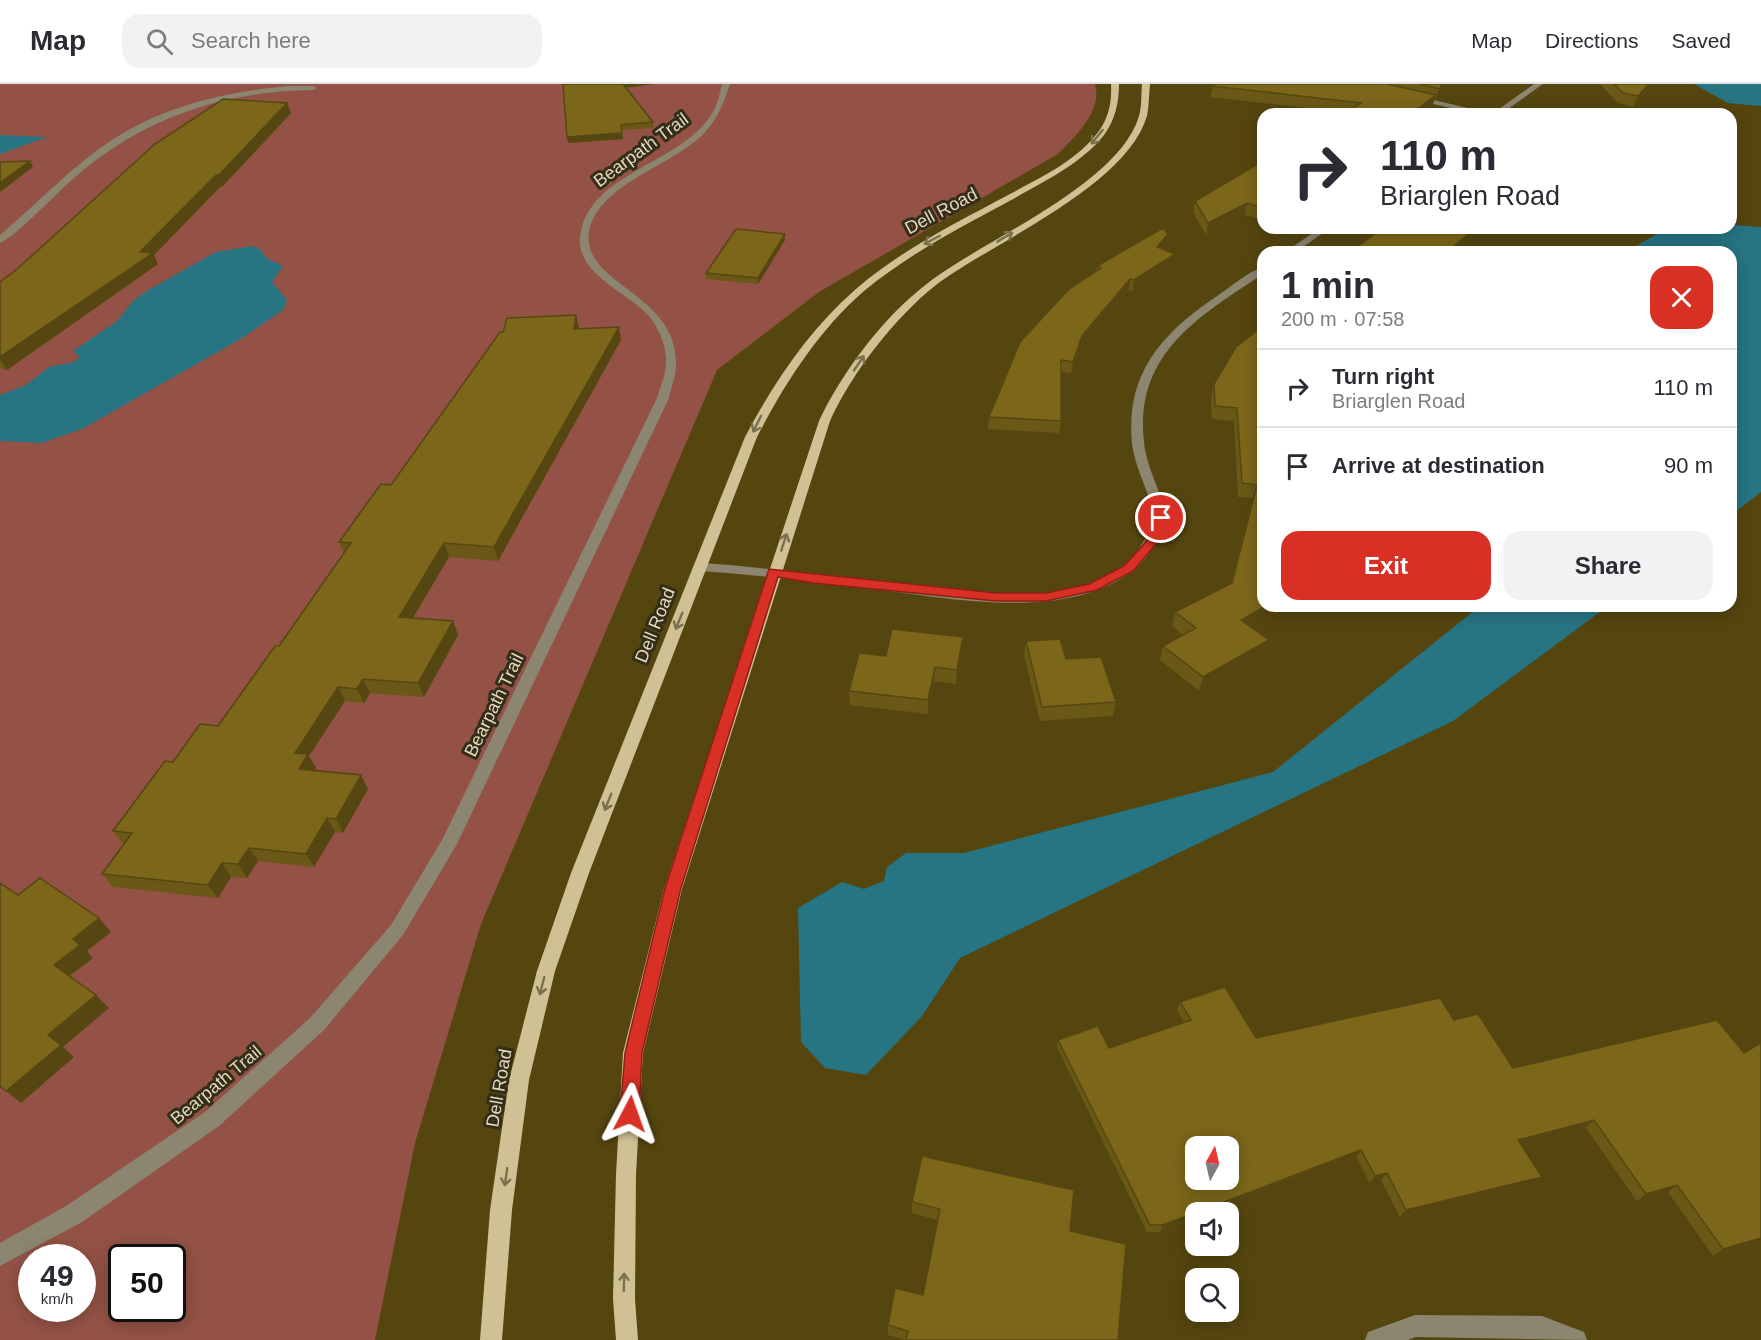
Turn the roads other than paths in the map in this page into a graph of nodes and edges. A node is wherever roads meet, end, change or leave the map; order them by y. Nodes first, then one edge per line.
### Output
1 (726, 84) edge
2 (1115, 84) edge
3 (1146, 84) edge
4 (1539, 84) edge
5 (313, 88) dead end
6 (1410, 96) edge
7 (1460, 108) edge
8 (1505, 108) edge
9 (1317, 234) edge
10 (0, 240) edge
11 (1299, 246) edge
12 (1257, 274) edge
13 (701, 567) junction
14 (774, 572) junction
15 (0, 1255) edge
16 (491, 1340) edge
17 (627, 1340) edge
18 (1376, 1340) edge
19 (1576, 1340) edge

1 - 15 street, Bearpath Trail
2 -> 13 main road, Dell Road
14 -> 3 main road
4 - 8 street
5 - 10 street
6 - 7 street
9 - 11 street
12 - 14 street
13 - 14 street
13 -> 16 main road, Dell Road
17 -> 14 main road
18 - 19 street

